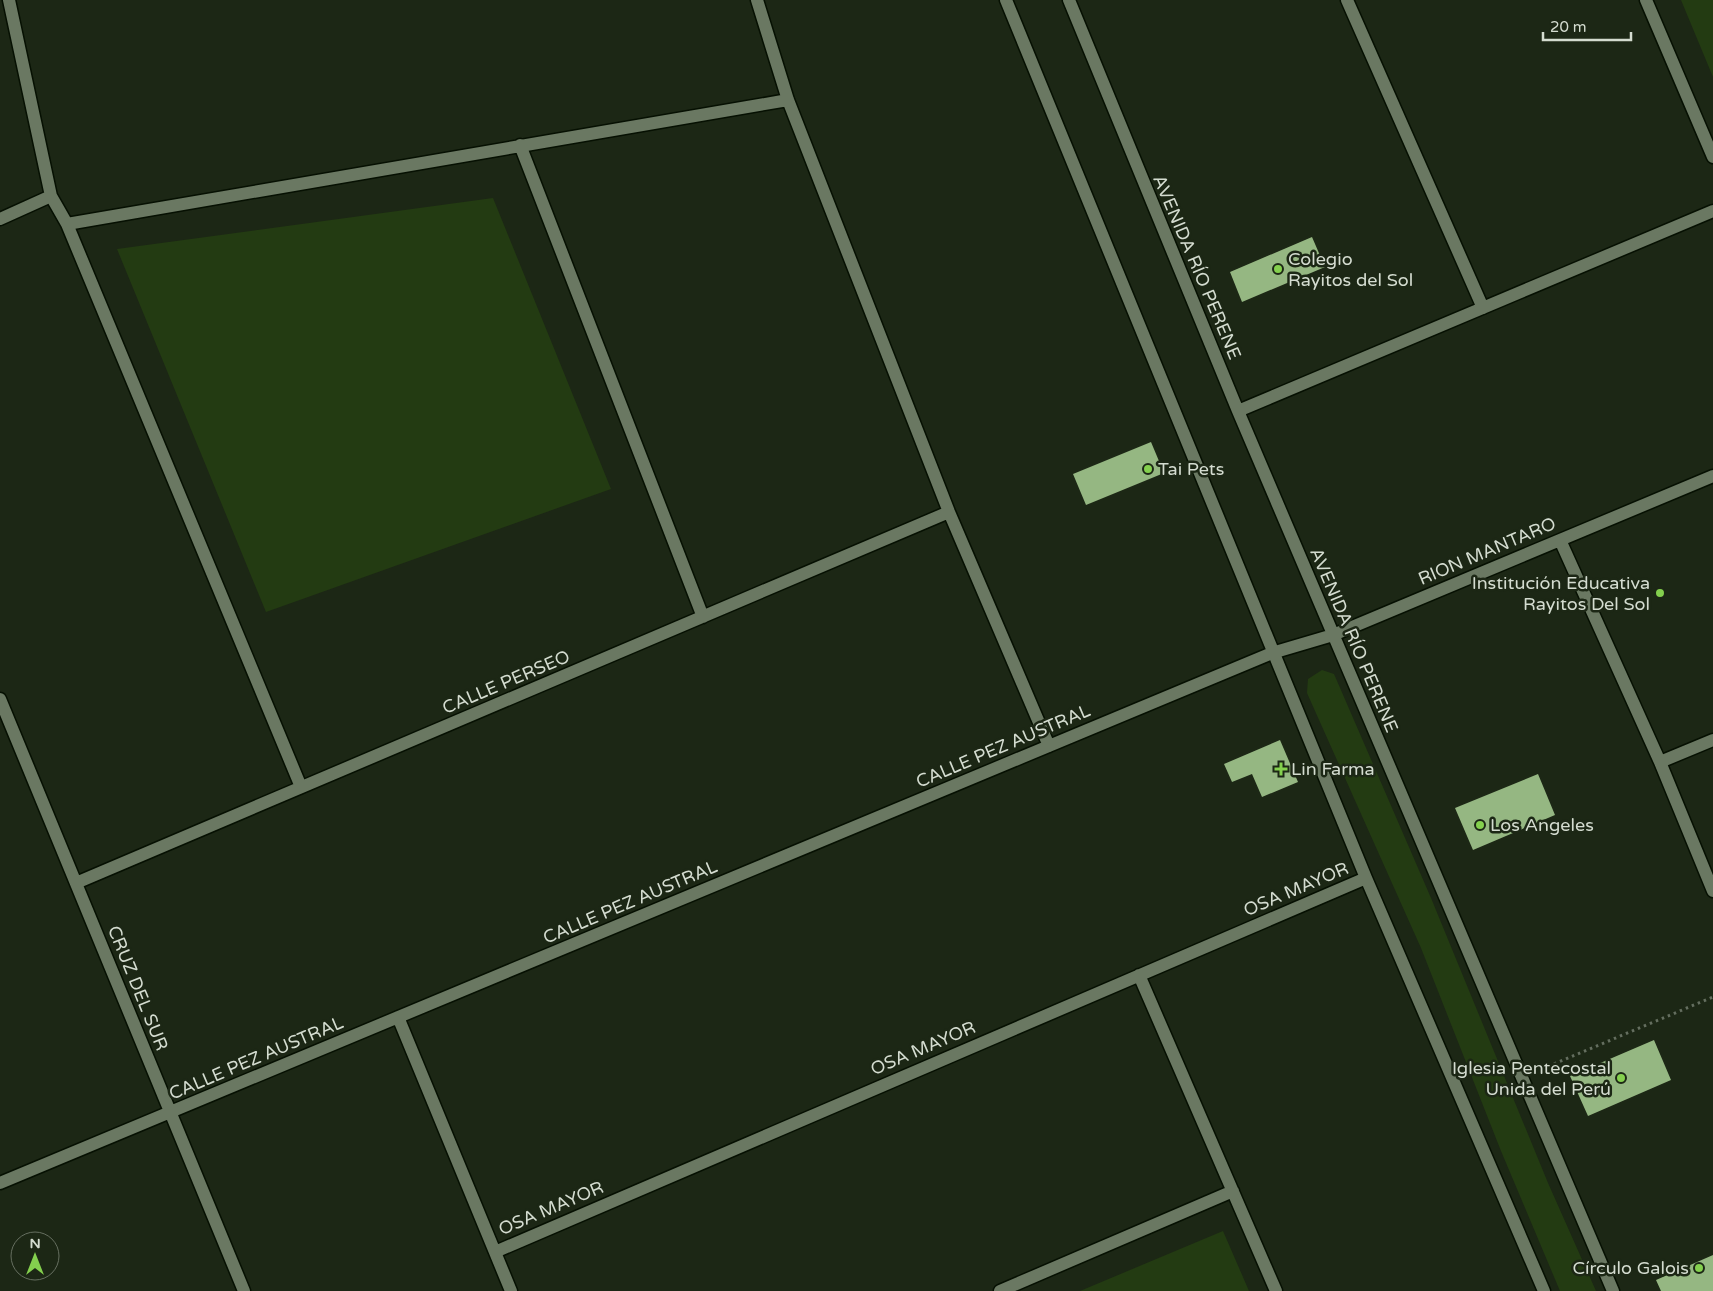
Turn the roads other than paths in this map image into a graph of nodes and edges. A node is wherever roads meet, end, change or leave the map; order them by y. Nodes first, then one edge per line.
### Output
1 (9, 0) edge
2 (757, 0) edge
3 (1006, 0) edge
4 (1069, 0) edge
5 (1347, 0) edge
6 (1646, 0) edge
7 (788, 100) junction
8 (520, 145) junction
9 (1713, 158) edge
10 (51, 196) junction
11 (1713, 211) edge
12 (0, 219) edge
13 (67, 224) junction
14 (1483, 308) junction
15 (1238, 411) junction
16 (1713, 476) edge
17 (949, 512) junction
18 (1560, 540) junction
19 (703, 617) junction
20 (1333, 635) junction
21 (1272, 653) junction
22 (0, 699) edge
23 (1713, 740) edge
24 (1049, 746) junction
25 (1660, 762) junction
26 (302, 787) junction
27 (1366, 878) junction
28 (76, 883) junction
29 (1713, 891) edge
30 (1139, 975) junction
31 (398, 1017) junction
32 (170, 1112) junction
33 (0, 1183) edge
34 (1233, 1191) junction
35 (495, 1252) junction
36 (244, 1291) edge
37 (511, 1291) edge
38 (1000, 1291) edge
39 (1276, 1291) edge
40 (1544, 1291) edge
41 (1613, 1291) edge

1 - 10 street
2 - 7 street
3 - 21 street
4 - 15 street, AVENIDA RÍO PERENE
5 - 14 street
6 - 9 street
7 - 8 street
7 - 17 street
8 - 13 street
8 - 19 street
10 - 12 street
10 - 13 street
11 - 14 street
13 - 26 street
14 - 15 street
15 - 20 street, AVENIDA RÍO PERENE
16 - 18 street, RION MANTARO
17 - 19 street, CALLE PERSEO
17 - 24 street
18 - 20 street, RION MANTARO
18 - 25 street
19 - 26 street, CALLE PERSEO
20 - 21 street, RION MANTARO
20 - 41 street, AVENIDA RÍO PERENE
21 - 24 street, CALLE PEZ AUSTRAL
21 - 27 street
22 - 28 street, CRUZ DEL SUR
23 - 25 street
24 - 31 street, CALLE PEZ AUSTRAL
25 - 29 street
26 - 28 street, CALLE PERSEO
27 - 30 street, OSA MAYOR
27 - 40 street
28 - 32 street, CRUZ DEL SUR
30 - 34 street
30 - 35 street, OSA MAYOR
31 - 32 street, CALLE PEZ AUSTRAL
31 - 35 street
32 - 33 street, CALLE PEZ AUSTRAL
32 - 36 street, CRUZ DEL SUR
34 - 38 street
34 - 39 street
35 - 37 street

